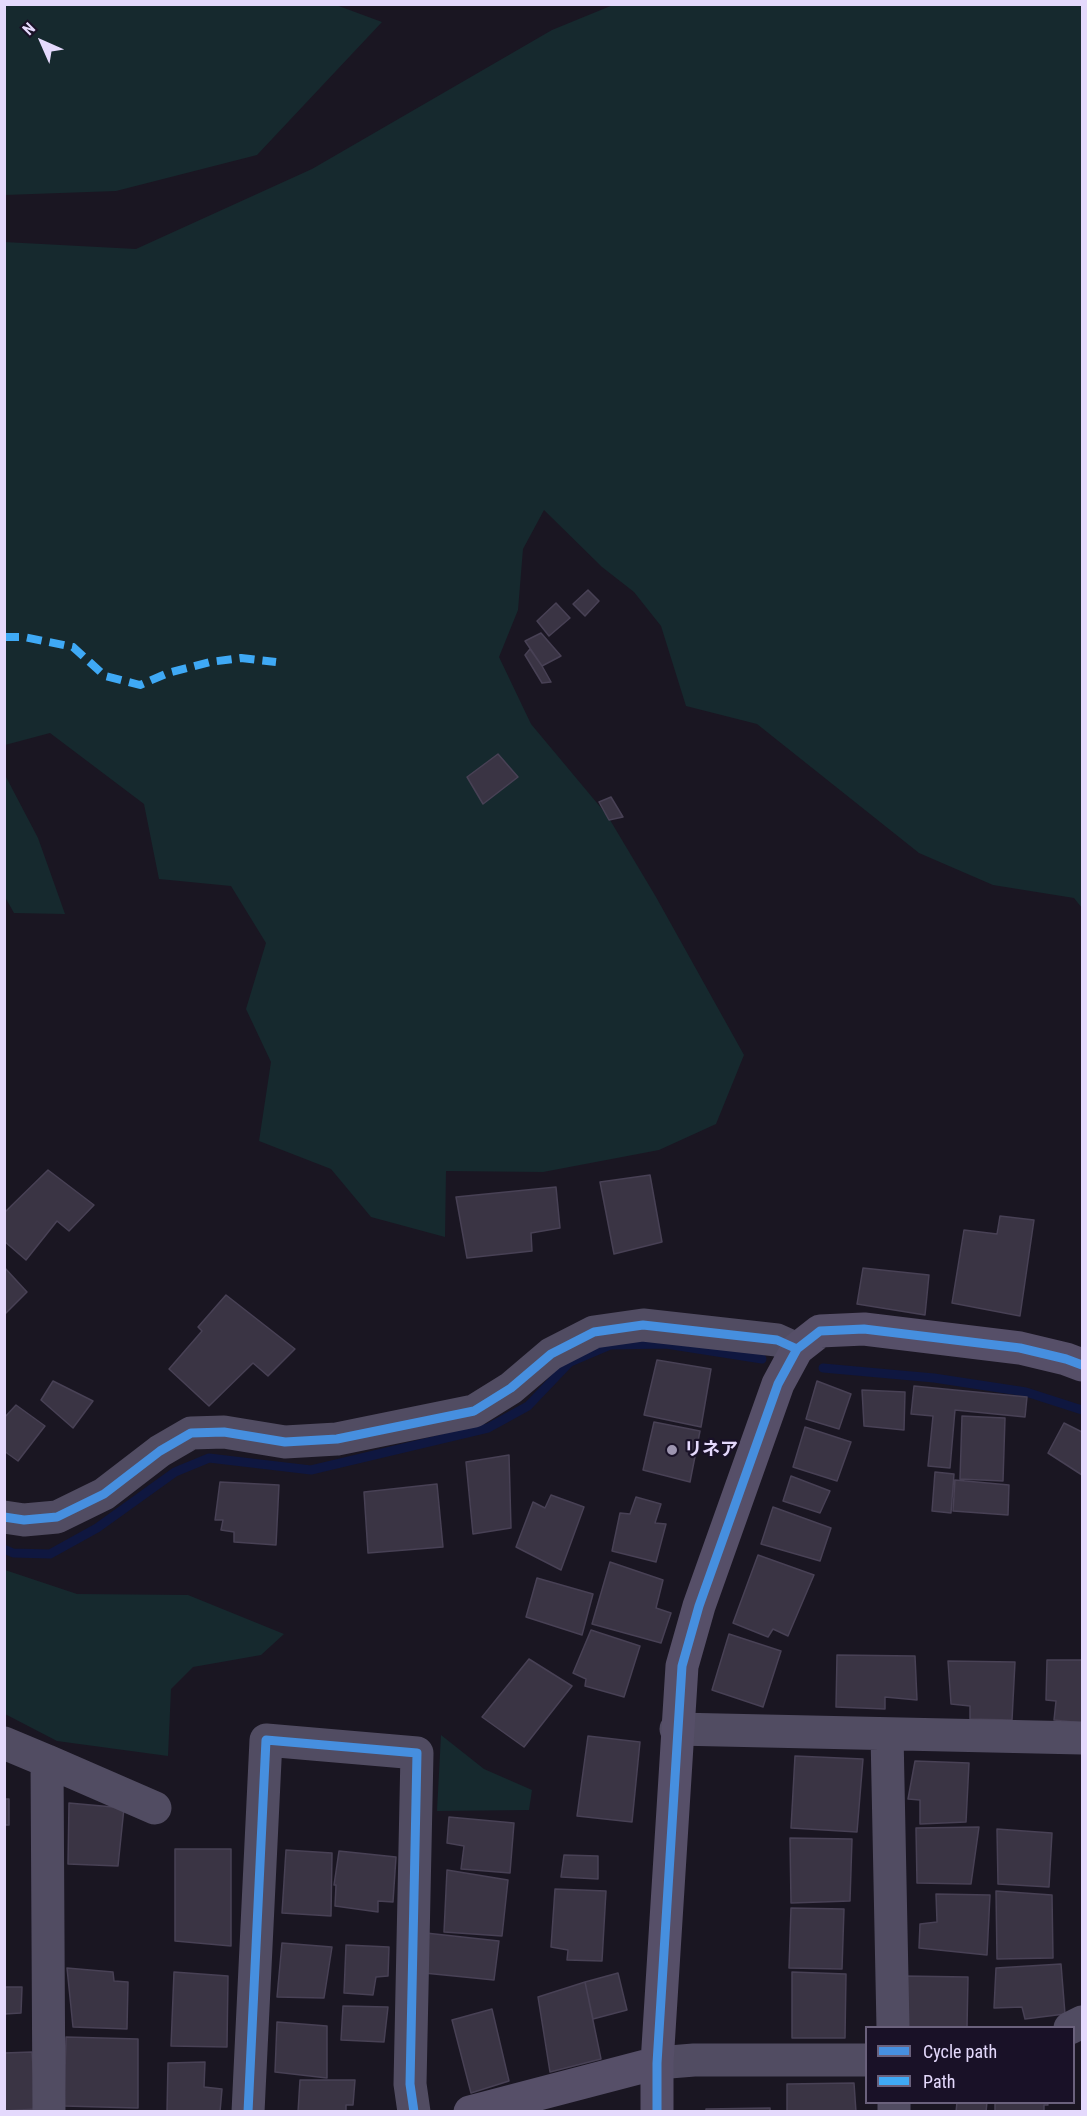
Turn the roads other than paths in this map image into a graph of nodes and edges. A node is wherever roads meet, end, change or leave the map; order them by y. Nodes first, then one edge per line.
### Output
1 (797, 1349) junction
2 (1083, 1365) edge
3 (4, 1517) edge
4 (676, 1729) junction
5 (887, 1734) junction
6 (1083, 1738) edge
7 (4, 1743) edge
8 (47, 1761) junction
9 (155, 1808) dead end
10 (893, 2026) edge
11 (865, 2060) edge
12 (657, 2063) junction
13 (50, 2112) edge
14 (248, 2112) edge
15 (414, 2112) edge
16 (470, 2112) edge
17 (657, 2112) edge

1 - 2 street
1 - 3 street
1 - 4 street
4 - 5 street
4 - 12 street
5 - 6 street
5 - 10 street
7 - 8 street
8 - 9 street
8 - 13 street
11 - 12 street
12 - 16 street
12 - 17 street
14 - 15 street

